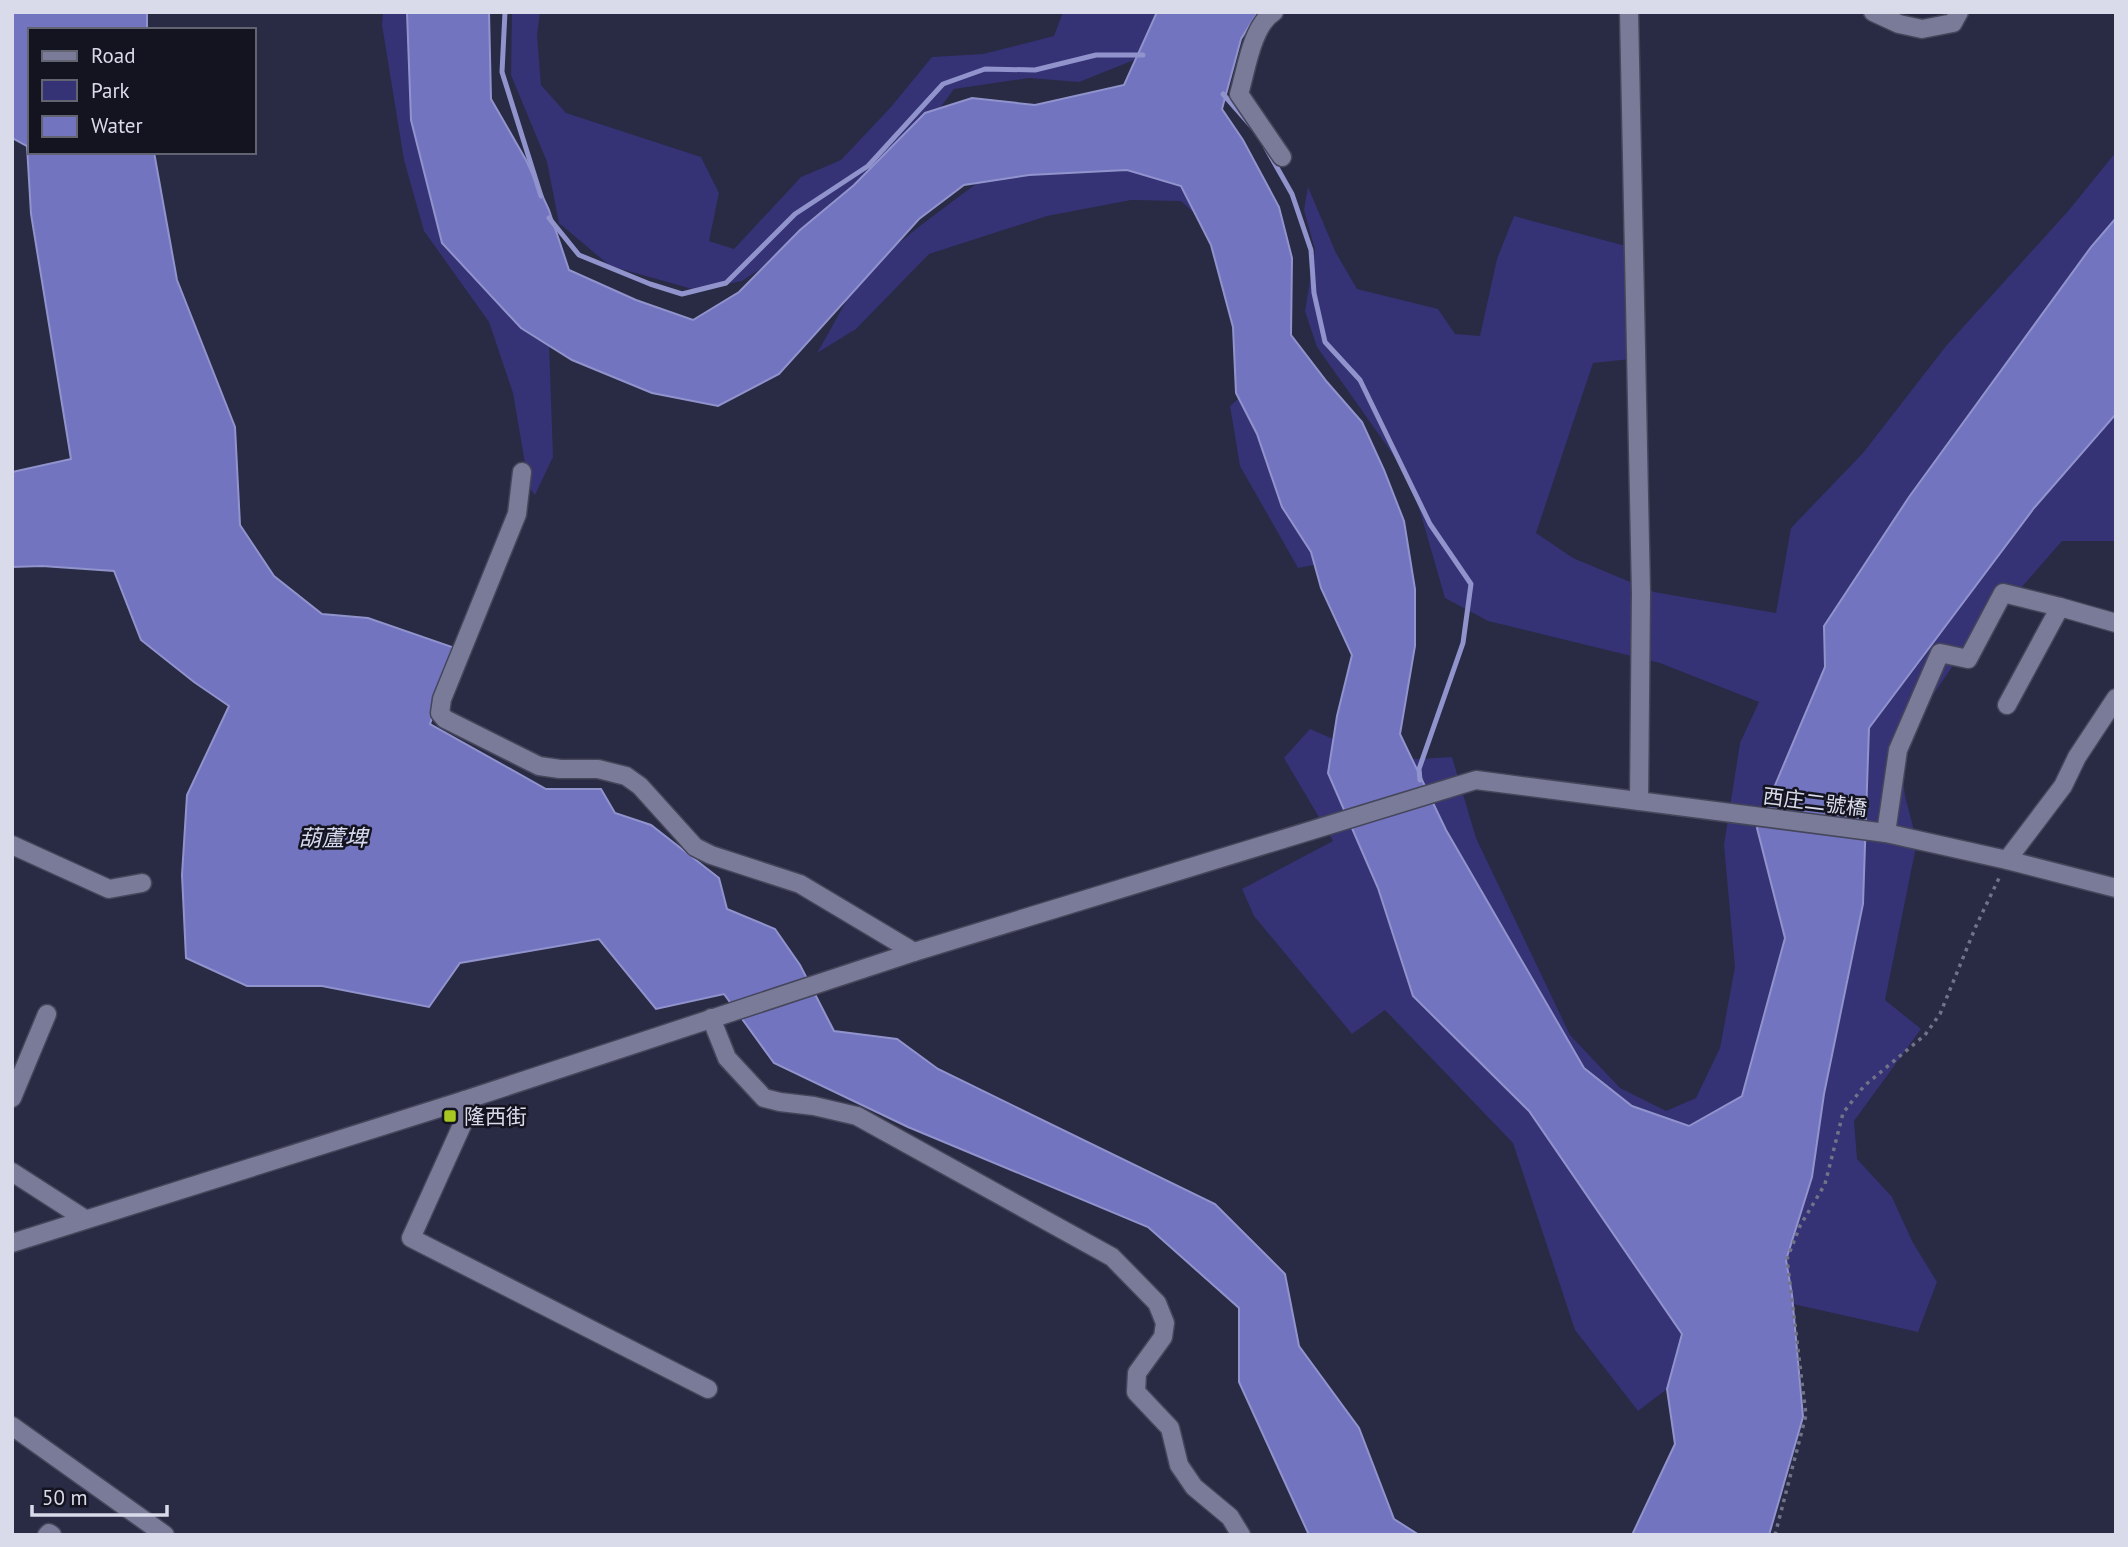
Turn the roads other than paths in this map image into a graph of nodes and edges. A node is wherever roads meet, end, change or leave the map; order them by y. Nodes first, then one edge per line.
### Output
1 (1274, 12) edge
2 (1629, 12) edge
3 (1873, 12) edge
4 (1959, 12) edge
5 (1282, 157) dead end
6 (522, 472) dead end
7 (2060, 607) junction
8 (2116, 623) edge
9 (2116, 698) edge
10 (2007, 705) dead end
11 (1639, 801) junction
12 (1886, 833) junction
13 (12, 845) edge
14 (2007, 860) junction
15 (142, 883) dead end
16 (2116, 888) edge
17 (914, 952) junction
18 (47, 1014) dead end
19 (710, 1018) junction
20 (12, 1098) edge
21 (465, 1100) junction
22 (12, 1172) edge
23 (85, 1219) junction
24 (12, 1243) edge
25 (708, 1389) dead end
26 (12, 1426) edge
27 (47, 1535) edge
28 (52, 1535) edge
29 (165, 1535) edge
30 (1241, 1535) edge

1 - 5 street
2 - 11 street
3 - 4 street
6 - 17 street
7 - 8 street
7 - 10 street
7 - 12 street
9 - 14 street
11 - 12 street, 西庄二號橋
11 - 17 street, 西庄二號橋
12 - 14 street, 西庄二號橋
13 - 15 street
14 - 16 street, 西庄二號橋
17 - 19 street, 西庄二號橋
18 - 20 street
19 - 21 street
19 - 30 street
21 - 23 street
21 - 25 street
22 - 23 street
23 - 24 street
26 - 29 street
27 - 28 street

